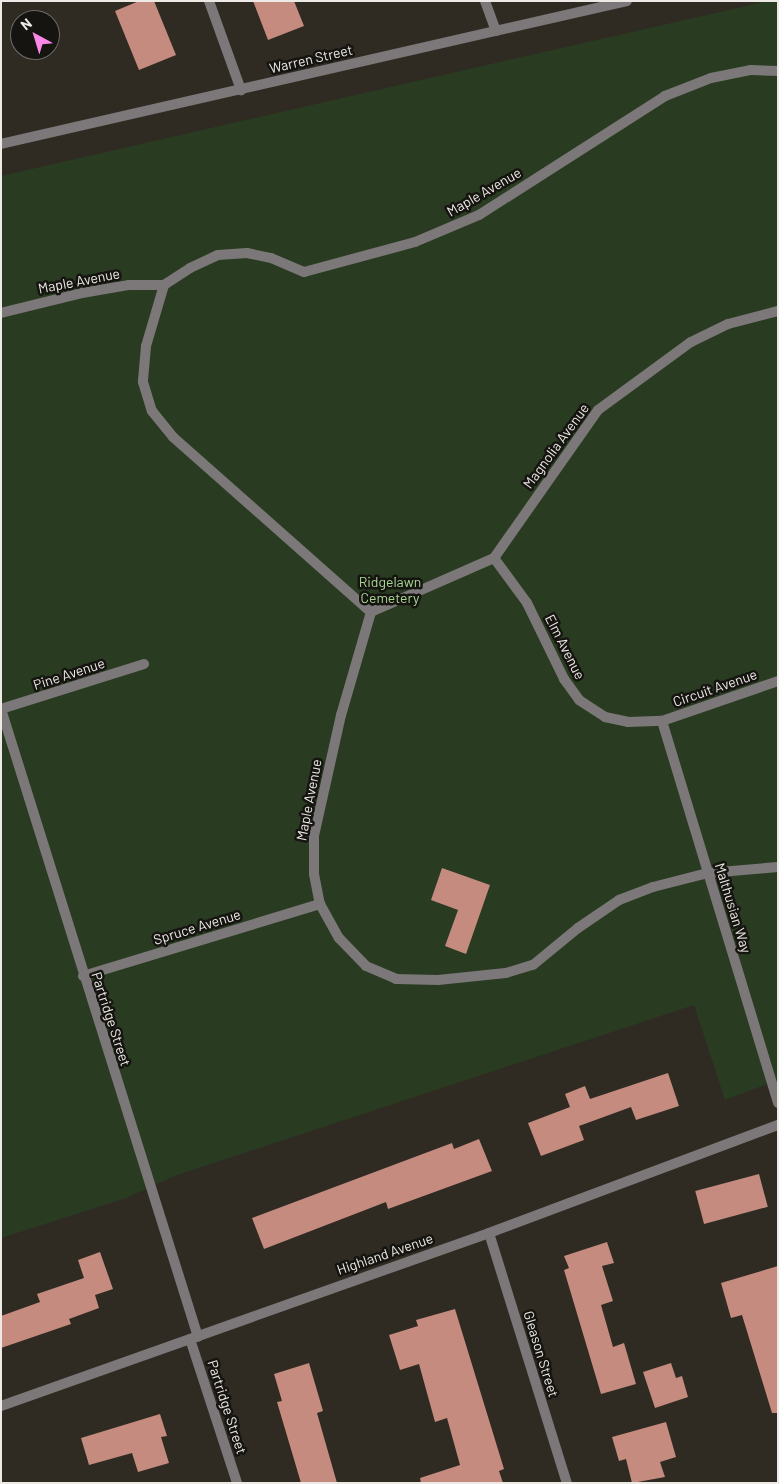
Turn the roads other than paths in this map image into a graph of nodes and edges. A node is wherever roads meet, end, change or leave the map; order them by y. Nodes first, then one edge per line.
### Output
1 (209, 1) edge
2 (486, 1) edge
3 (627, 1) edge
4 (496, 31) junction
5 (778, 71) edge
6 (241, 90) junction
7 (1, 144) edge
8 (164, 285) junction
9 (778, 311) edge
10 (1, 313) edge
11 (494, 558) junction
12 (371, 612) junction
13 (144, 664) dead end
14 (778, 681) edge
15 (1, 709) edge
16 (662, 721) junction
17 (778, 867) edge
18 (708, 873) junction
19 (320, 904) junction
20 (83, 976) junction
21 (778, 1103) edge
22 (778, 1125) edge
23 (489, 1233) junction
24 (194, 1338) junction
25 (1, 1406) edge
26 (237, 1483) edge
27 (567, 1483) edge

1 - 6 street
2 - 4 street
3 - 4 street, Warren Street
4 - 6 street, Warren Street
5 - 8 street, Maple Avenue
6 - 7 street, Warren Street
8 - 10 street, Maple Avenue
8 - 12 street
9 - 11 street, Magnolia Avenue
11 - 12 street
11 - 16 street, Elm Avenue
12 - 19 street, Maple Avenue
13 - 15 street, Pine Avenue
14 - 16 street, Circuit Avenue
15 - 20 street, Partridge Street
16 - 18 street, Malthusian Way
17 - 18 street, Maple Avenue
18 - 19 street, Maple Avenue
18 - 21 street, Malthusian Way
19 - 20 street, Spruce Avenue
20 - 24 street, Partridge Street
22 - 23 street, Highland Avenue
23 - 24 street, Highland Avenue
23 - 27 street, Gleason Street
24 - 25 street, Highland Avenue
24 - 26 street, Partridge Street

